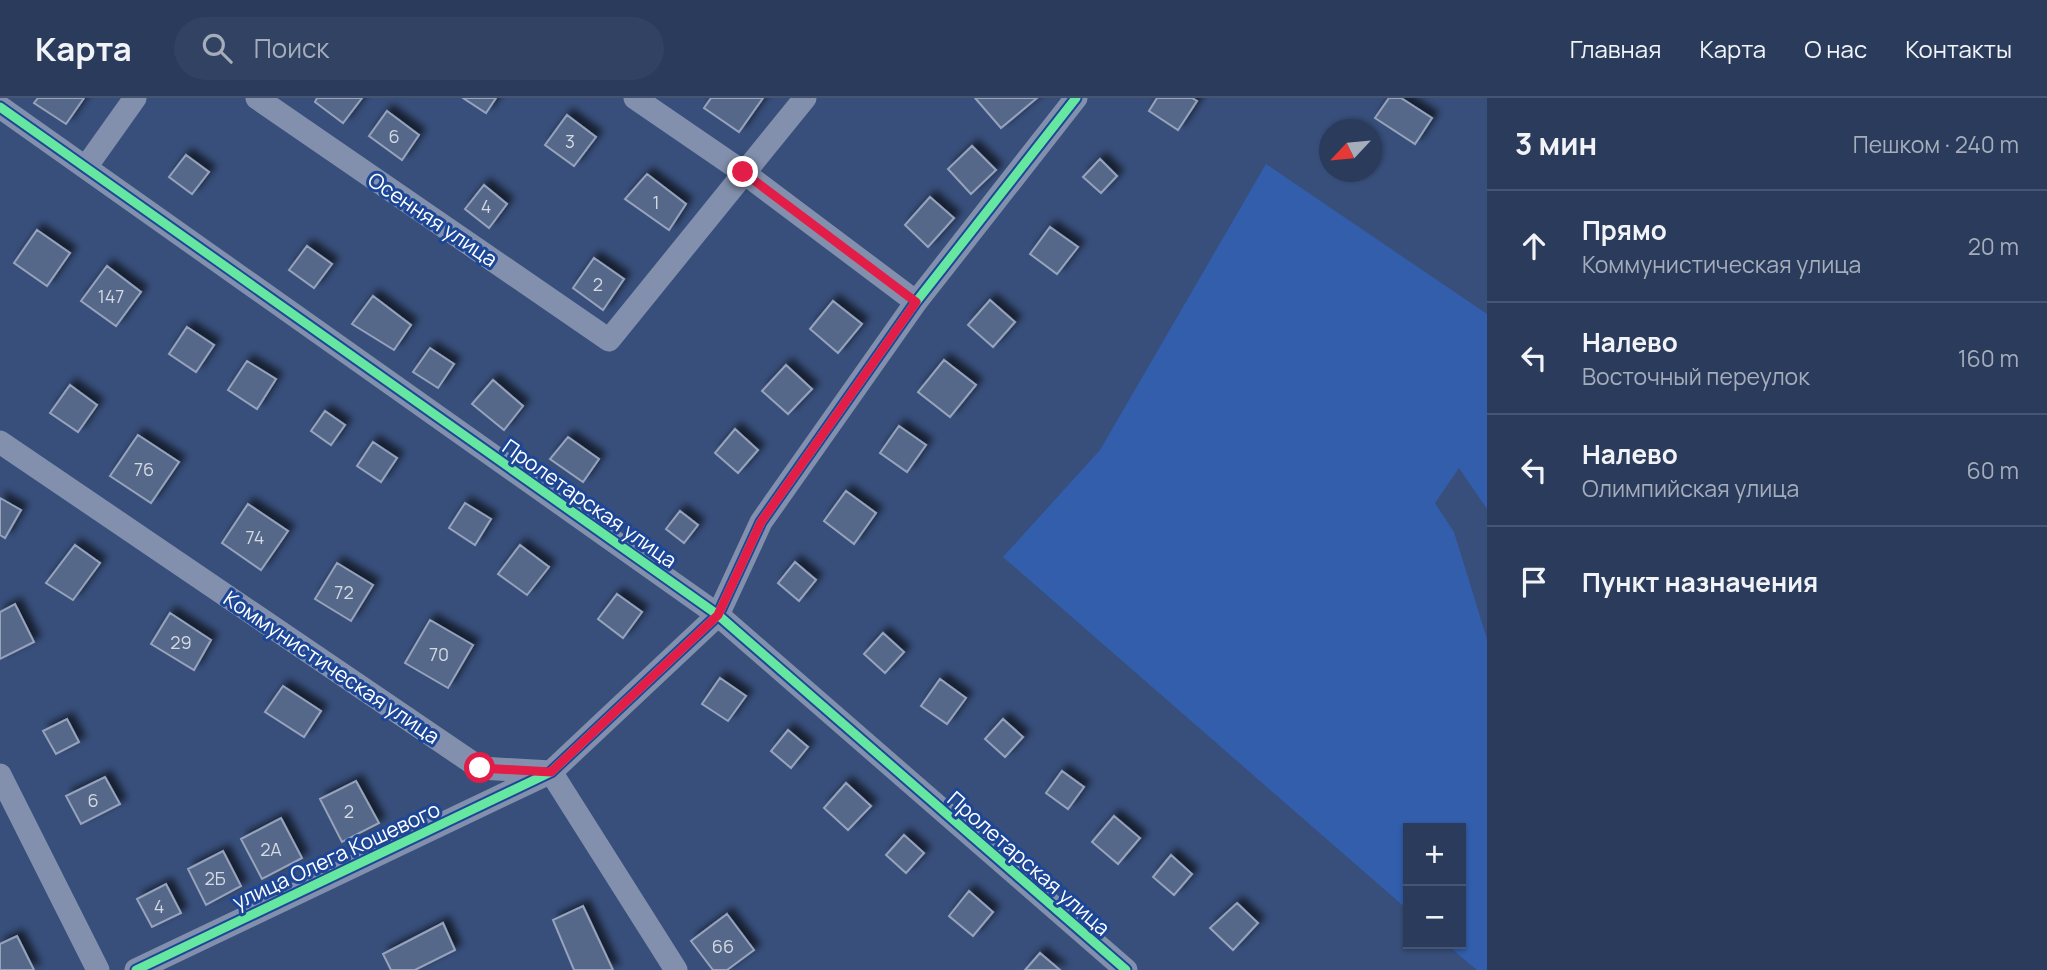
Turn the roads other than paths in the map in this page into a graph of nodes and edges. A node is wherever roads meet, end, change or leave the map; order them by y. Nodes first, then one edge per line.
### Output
1 (135, 98) edge
2 (257, 98) edge
3 (635, 98) edge
4 (805, 98) edge
5 (1076, 98) edge
6 (0, 107) edge
7 (86, 167) junction
8 (743, 172) junction
9 (916, 302) junction
10 (0, 442) edge
11 (718, 615) junction
12 (551, 772) junction
13 (0, 775) edge
14 (98, 970) edge
15 (136, 970) edge
16 (676, 970) edge
17 (1126, 970) edge

1 - 7 street
2 - 8 street, Осенняя улица
3 - 8 street
4 - 8 street
5 - 9 street
6 - 7 street, Пролетарская улица
7 - 11 street, Пролетарская улица
8 - 9 street
9 - 11 street
10 - 12 street, Коммунистическая улица
11 - 12 street, улица Олега Кошевого
11 - 17 street, Пролетарская улица
12 - 15 street, улица Олега Кошевого
12 - 16 street
13 - 14 street

